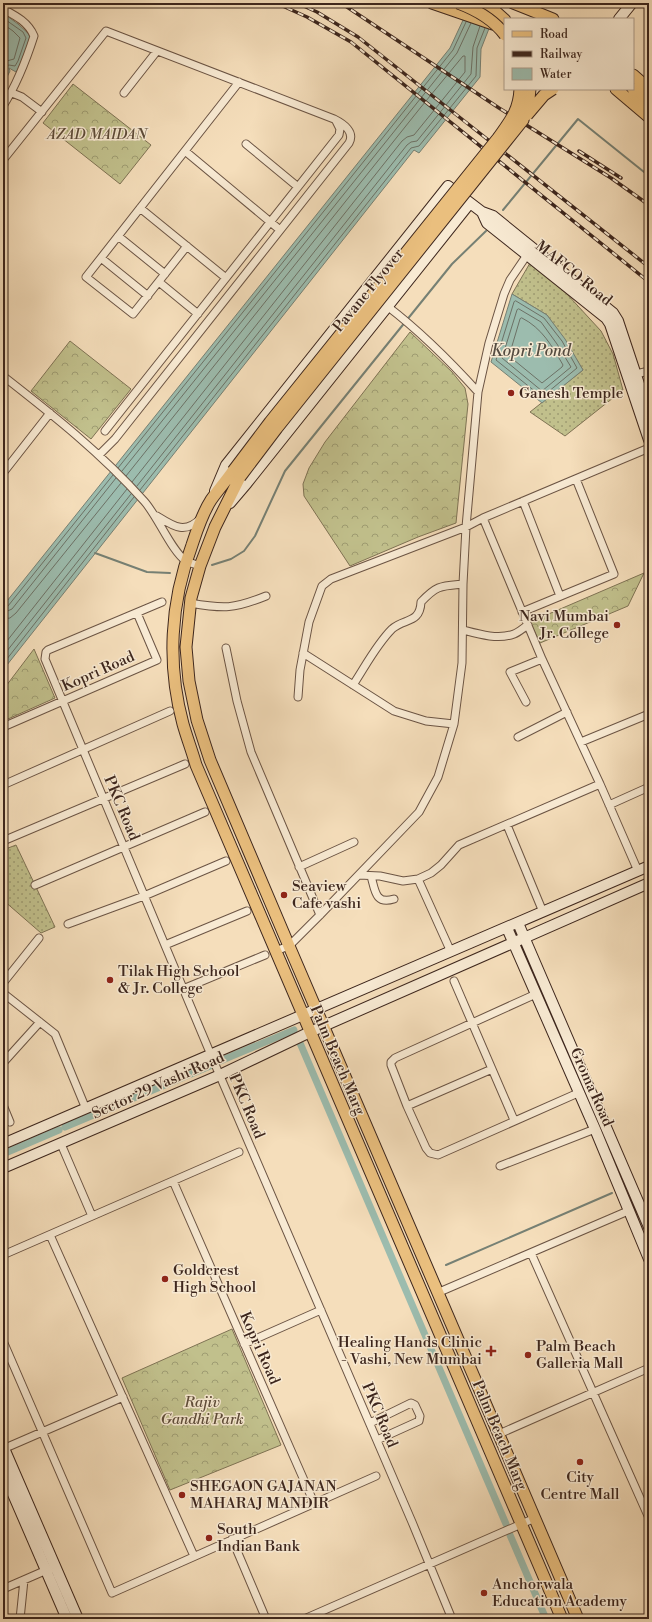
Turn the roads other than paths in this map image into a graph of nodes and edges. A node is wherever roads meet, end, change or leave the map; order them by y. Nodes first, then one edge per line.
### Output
1 (432, 3) edge
2 (482, 3) edge
3 (513, 3) edge
4 (632, 3) edge
5 (457, 7) edge
6 (3, 9) edge
7 (550, 18) edge
8 (620, 18) edge
9 (504, 19) edge
10 (504, 28) edge
11 (504, 34) edge
12 (157, 51) junction
13 (634, 76) edge
14 (239, 82) junction
15 (649, 89) edge
16 (520, 90) edge
17 (530, 90) edge
18 (552, 90) edge
19 (617, 90) edge
20 (634, 90) edge
21 (12, 93) junction
22 (124, 93) dead end
23 (649, 103) edge
24 (3, 106) edge
25 (42, 112) junction
26 (649, 117) edge
27 (334, 119) junction
28 (523, 120) junction
29 (246, 144) dead end
30 (185, 151) junction
31 (3, 160) edge
32 (298, 187) junction
33 (470, 203) junction
34 (140, 208) junction
35 (482, 212) junction
36 (270, 222) junction
37 (280, 230) junction
38 (118, 236) junction
39 (187, 246) junction
40 (527, 254) junction
41 (101, 258) junction
42 (165, 274) junction
43 (226, 278) junction
44 (159, 282) junction
45 (148, 296) junction
46 (387, 306) junction
47 (198, 314) junction
48 (649, 371) edge
49 (636, 374) junction
50 (3, 376) edge
51 (478, 392) junction
52 (50, 413) junction
53 (649, 414) edge
54 (105, 431) dead end
55 (649, 440) edge
56 (649, 448) edge
57 (101, 457) junction
58 (3, 473) edge
59 (237, 474) junction
60 (576, 479) junction
61 (211, 500) junction
62 (523, 501) junction
63 (224, 509) junction
64 (155, 515) junction
65 (202, 517) junction
66 (483, 518) junction
67 (466, 527) junction
68 (186, 561) junction
69 (200, 566) junction
70 (463, 584) junction
71 (266, 596) dead end
72 (560, 596) junction
73 (162, 602) dead end
74 (190, 603) junction
75 (522, 612) junction
76 (137, 613) junction
77 (528, 625) junction
78 (463, 630) junction
79 (226, 648) dead end
80 (303, 654) junction
81 (542, 659) junction
82 (353, 686) junction
83 (298, 697) dead end
84 (63, 701) junction
85 (526, 702) dead end
86 (170, 711) dead end
87 (567, 712) junction
88 (649, 714) edge
89 (454, 724) junction
90 (3, 727) edge
91 (518, 737) dead end
92 (581, 742) junction
93 (83, 750) junction
94 (185, 764) dead end
95 (600, 784) junction
96 (3, 785) edge
97 (649, 787) edge
98 (104, 799) junction
99 (609, 805) junction
100 (205, 812) dead end
101 (507, 824) junction
102 (3, 842) edge
103 (354, 842) dead end
104 (124, 847) junction
105 (226, 861) dead end
106 (649, 866) edge
107 (299, 867) junction
108 (638, 871) junction
109 (359, 874) junction
110 (371, 876) junction
111 (418, 879) junction
112 (649, 883) edge
113 (35, 885) dead end
114 (144, 896) junction
115 (394, 899) dead end
116 (247, 911) dead end
117 (543, 912) junction
118 (320, 915) junction
119 (518, 923) junction
120 (68, 924) dead end
121 (507, 928) junction
122 (40, 938) dead end
123 (525, 938) junction
124 (514, 942) junction
125 (165, 945) junction
126 (289, 946) junction
127 (451, 952) junction
128 (270, 953) junction
129 (454, 981) dead end
130 (3, 983) edge
131 (183, 989) junction
132 (3, 993) edge
133 (536, 994) junction
134 (317, 1010) junction
135 (303, 1016) junction
136 (40, 1022) junction
137 (471, 1022) junction
138 (324, 1026) junction
139 (310, 1032) junction
140 (211, 1055) junction
141 (3, 1063) edge
142 (492, 1069) junction
143 (220, 1075) junction
144 (578, 1093) junction
145 (3, 1105) edge
146 (407, 1106) junction
147 (86, 1109) junction
148 (514, 1120) junction
149 (10, 1122) dead end
150 (595, 1129) junction
151 (3, 1144) edge
152 (61, 1144) junction
153 (239, 1152) dead end
154 (500, 1166) dead end
155 (3, 1168) edge
156 (173, 1181) junction
157 (628, 1211) junction
158 (92, 1216) junction
159 (649, 1227) edge
160 (50, 1235) junction
161 (531, 1253) junction
162 (3, 1255) edge
163 (649, 1259) edge
164 (437, 1293) junction
165 (321, 1310) junction
166 (3, 1341) edge
167 (244, 1344) junction
168 (649, 1368) edge
169 (593, 1393) junction
170 (123, 1397) junction
171 (370, 1423) junction
172 (42, 1432) junction
173 (499, 1434) junction
174 (377, 1440) junction
175 (3, 1448) edge
176 (3, 1471) edge
177 (376, 1476) dead end
178 (314, 1503) junction
179 (535, 1518) junction
180 (649, 1518) edge
181 (522, 1524) junction
182 (232, 1540) junction
183 (194, 1556) junction
184 (430, 1564) junction
185 (50, 1568) junction
186 (24, 1580) junction
187 (3, 1589) edge
188 (20, 1619) edge
189 (67, 1619) edge
190 (78, 1619) edge
191 (266, 1619) edge
192 (304, 1619) edge
193 (452, 1619) edge
194 (562, 1619) edge
195 (578, 1619) edge

1 - 5 main road
2 - 9 main road
3 - 7 main road
4 - 8 main road
5 - 10 main road
5 - 11 main road, bridge
6 - 21 street
12 - 14 street
12 - 22 street
12 - 25 street
13 - 15 main road
14 - 27 street
14 - 30 street
16 - 59 main road, Pavane Flyover, bridge
17 - 28 main road, Pavane Flyover, bridge
18 - 28 main road, bridge
19 - 26 main road
20 - 23 main road
21 - 24 street
21 - 25 street
25 - 31 street
27 - 32 street
27 - 37 street
28 - 59 main road, Pavane Flyover, bridge
29 - 32 street
30 - 34 street
30 - 36 street
32 - 36 street
33 - 35 main road, MAFCO Road
33 - 46 main road
33 - 61 main road, MAFCO Road
34 - 38 street
34 - 39 street
35 - 40 main road, MAFCO Road
35 - 49 main road, MAFCO Road
36 - 37 street
36 - 43 street
37 - 57 street
38 - 41 street
38 - 42 street
39 - 42 street
39 - 43 street
40 - 51 street
40 - 55 main road, MAFCO Road
41 - 45 street
41 - 45 street
42 - 44 street
43 - 47 street
44 - 45 street
44 - 47 street
46 - 51 street
46 - 63 main road
47 - 54 street
48 - 49 street
49 - 53 main road, MAFCO Road
50 - 52 street
51 - 67 street
52 - 57 street
52 - 58 street
56 - 60 street
57 - 64 street
59 - 61 main road, Pavane Flyover
59 - 63 main road, Pavane Flyover
60 - 62 street
60 - 72 street
61 - 65 main road, Palm Beach Marg
62 - 66 street
62 - 72 street
63 - 69 main road, Palm Beach Marg
64 - 65 street
64 - 68 street
65 - 68 main road, Palm Beach Marg
66 - 67 street
66 - 75 street
67 - 70 street
67 - 80 street
68 - 69 street
68 - 128 main road, Palm Beach Marg
69 - 74 main road, Palm Beach Marg
70 - 78 street
70 - 82 street
71 - 74 street
72 - 75 street
73 - 76 street, PKC Road
74 - 126 main road, Palm Beach Marg
75 - 77 street
76 - 84 street, PKC Road
76 - 84 street, Kopri Road
77 - 78 street
77 - 81 street
78 - 89 street
79 - 107 street
80 - 82 street
80 - 83 street
81 - 85 street
81 - 87 street
82 - 89 street
84 - 90 street, Kopri Road
84 - 93 street, PKC Road
86 - 93 street
87 - 91 street
87 - 92 street
88 - 92 street
89 - 109 street
92 - 95 street
93 - 96 street
93 - 98 street, PKC Road
94 - 98 street
95 - 99 street
95 - 101 street
97 - 99 street
98 - 102 street
98 - 104 street, PKC Road
99 - 108 street
100 - 104 street
101 - 111 street
101 - 117 street
103 - 107 street
104 - 113 street
104 - 114 street, PKC Road
105 - 114 street
106 - 108 main road, Sector 29 Vashi Road
107 - 118 street
108 - 117 main road, Sector 29 Vashi Road
109 - 110 street
109 - 118 street
110 - 111 street
110 - 115 street
111 - 127 street
112 - 123 main road, Sector 29 Vashi Road
114 - 120 street
114 - 125 street, PKC Road
116 - 125 street
117 - 119 main road, Sector 29 Vashi Road
118 - 126 street
119 - 121 main road, Sector 29 Vashi Road
119 - 123 main road, Groma Road
121 - 124 main road, Groma Road
121 - 127 main road, Sector 29 Vashi Road
122 - 130 street
123 - 124 main road, Sector 29 Vashi Road
123 - 159 main road, Groma Road
124 - 133 main road, Groma Road
124 - 138 main road, Sector 29 Vashi Road
125 - 131 street, PKC Road
126 - 128 street
126 - 134 main road, Palm Beach Marg
127 - 134 main road, Sector 29 Vashi Road
128 - 131 street
128 - 135 main road, Palm Beach Marg
129 - 137 street
131 - 140 street, PKC Road
132 - 136 street
133 - 137 street
133 - 144 main road, Groma Road
134 - 135 main road, Sector 29 Vashi Road
134 - 138 main road, Palm Beach Marg
135 - 139 main road, Palm Beach Marg
135 - 140 main road, Sector 29 Vashi Road
136 - 141 street
136 - 147 street
137 - 142 street
137 - 146 street
138 - 139 main road, Sector 29 Vashi Road
138 - 164 main road, Palm Beach Marg
139 - 143 main road, Sector 29 Vashi Road
139 - 181 main road, Palm Beach Marg
140 - 143 street, PKC Road
140 - 147 main road, Sector 29 Vashi Road
142 - 146 street
142 - 148 street
143 - 152 main road, Sector 29 Vashi Road
143 - 165 street, PKC Road
144 - 148 street
144 - 150 main road, Groma Road
145 - 149 street
146 - 148 street
147 - 151 main road, Sector 29 Vashi Road
150 - 154 street
150 - 157 main road, Groma Road
152 - 155 main road, Sector 29 Vashi Road
152 - 158 street
153 - 156 street
156 - 158 street
156 - 167 street, Kopri Road
157 - 161 street
157 - 163 main road, Groma Road
158 - 160 street
160 - 162 street
160 - 170 street
161 - 164 street
161 - 169 street
164 - 173 main road, Palm Beach Marg
165 - 167 street
165 - 171 street, PKC Road
166 - 172 street
167 - 178 street, Kopri Road
168 - 169 street
169 - 173 street
169 - 180 street
170 - 172 street
170 - 183 street
171 - 174 street, PKC Road
171 - 174 street
172 - 175 street
172 - 183 street
173 - 179 main road, Palm Beach Marg
174 - 184 street, PKC Road
175 - 185 main road
176 - 185 main road
177 - 178 street
178 - 182 street
179 - 181 street
179 - 195 main road, Palm Beach Marg
181 - 184 street
181 - 194 main road, Palm Beach Marg
182 - 183 street
182 - 191 street
184 - 192 street
184 - 193 street, PKC Road
185 - 186 street
185 - 189 main road
185 - 190 main road
186 - 187 street
186 - 188 street

